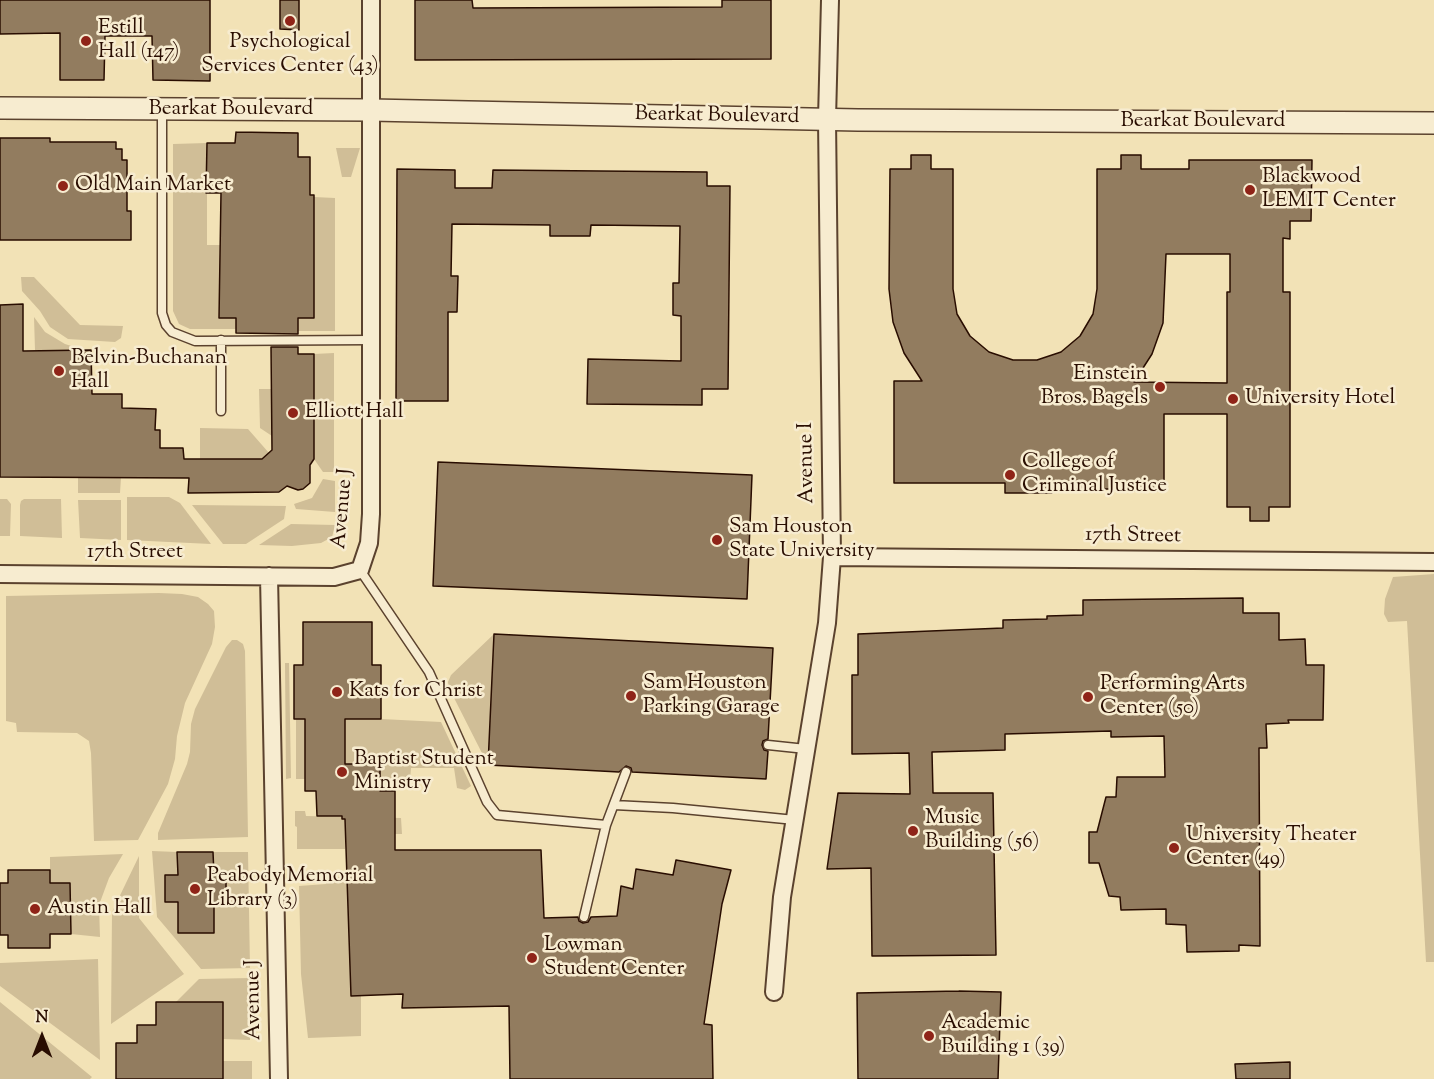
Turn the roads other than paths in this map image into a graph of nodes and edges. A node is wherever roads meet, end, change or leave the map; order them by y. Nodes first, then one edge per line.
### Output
1 (371, 0) edge
2 (830, 0) edge
3 (0, 108) edge
4 (162, 109) junction
5 (371, 110) junction
6 (827, 119) junction
7 (1434, 123) edge
8 (221, 340) junction
9 (371, 340) junction
10 (221, 411) dead end
11 (832, 557) junction
12 (1434, 562) edge
13 (360, 570) junction
14 (0, 574) edge
15 (269, 576) junction
16 (768, 745) dead end
17 (806, 749) junction
18 (626, 772) dead end
19 (614, 805) junction
20 (795, 820) junction
21 (606, 825) junction
22 (584, 917) dead end
23 (774, 992) dead end
24 (279, 1079) edge

1 - 5 street, Avenue J
2 - 6 street, Avenue I
3 - 4 street, Bearkat Boulevard
4 - 5 street, Bearkat Boulevard
4 - 8 lane
5 - 6 street, Bearkat Boulevard
5 - 9 street, Avenue J
6 - 7 street, Bearkat Boulevard
6 - 11 street, Avenue I
8 - 9 lane
8 - 10 lane
9 - 13 street, Avenue J
11 - 12 street, 17th Street
11 - 17 street, Avenue I
13 - 15 street, Avenue J
13 - 21 lane
14 - 15 street, 17th Street
15 - 24 street, Avenue J
16 - 17 lane
17 - 20 street, Avenue I
18 - 19 lane
19 - 20 lane
19 - 21 lane
20 - 23 street, Avenue I
21 - 22 lane

